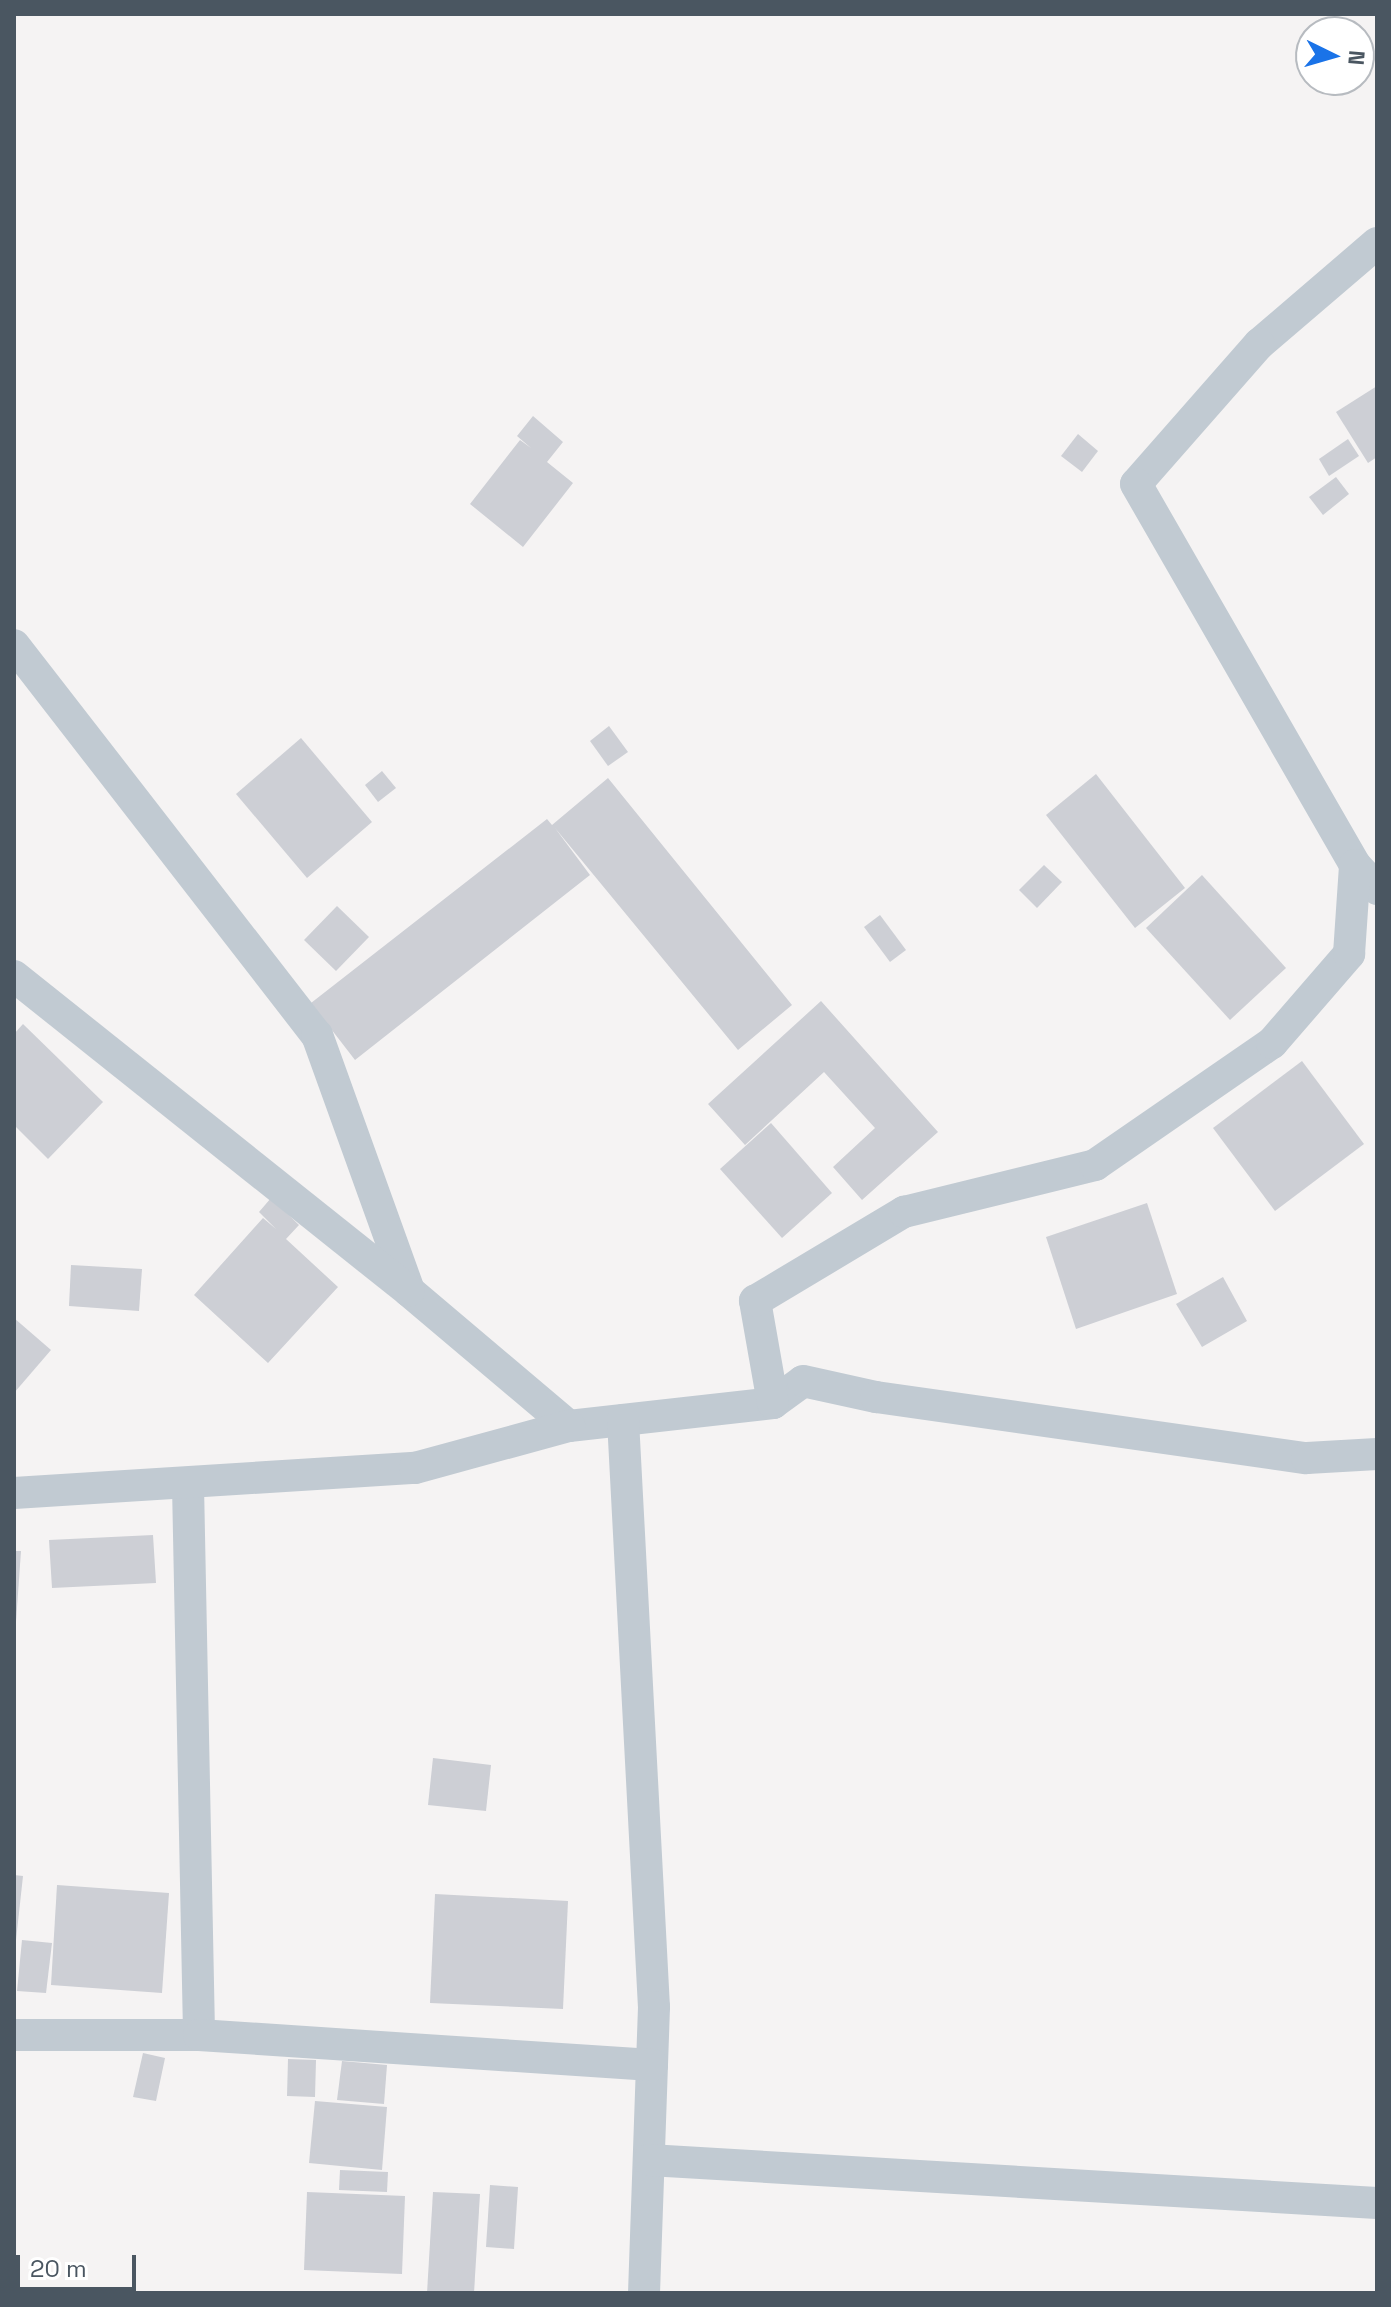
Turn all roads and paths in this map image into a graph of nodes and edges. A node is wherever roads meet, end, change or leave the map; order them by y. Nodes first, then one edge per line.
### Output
1 (1377, 243) edge
2 (14, 645) edge
3 (1355, 865) junction
4 (1377, 889) edge
5 (14, 976) edge
6 (409, 1291) junction
7 (773, 1403) junction
8 (623, 1420) junction
9 (569, 1426) junction
10 (1377, 1454) edge
11 (188, 1485) junction
12 (14, 1493) edge
13 (14, 2035) edge
14 (199, 2035) junction
15 (652, 2065) junction
16 (649, 2160) junction
17 (1377, 2203) edge
18 (644, 2293) edge

1 - 3 street
2 - 6 street
3 - 4 street
3 - 7 street
5 - 6 street
6 - 9 street
7 - 8 street
7 - 10 street
8 - 9 street
8 - 15 street
9 - 11 street
11 - 12 street
11 - 14 street
13 - 14 street
14 - 15 street
15 - 16 street
16 - 17 street
16 - 18 street

